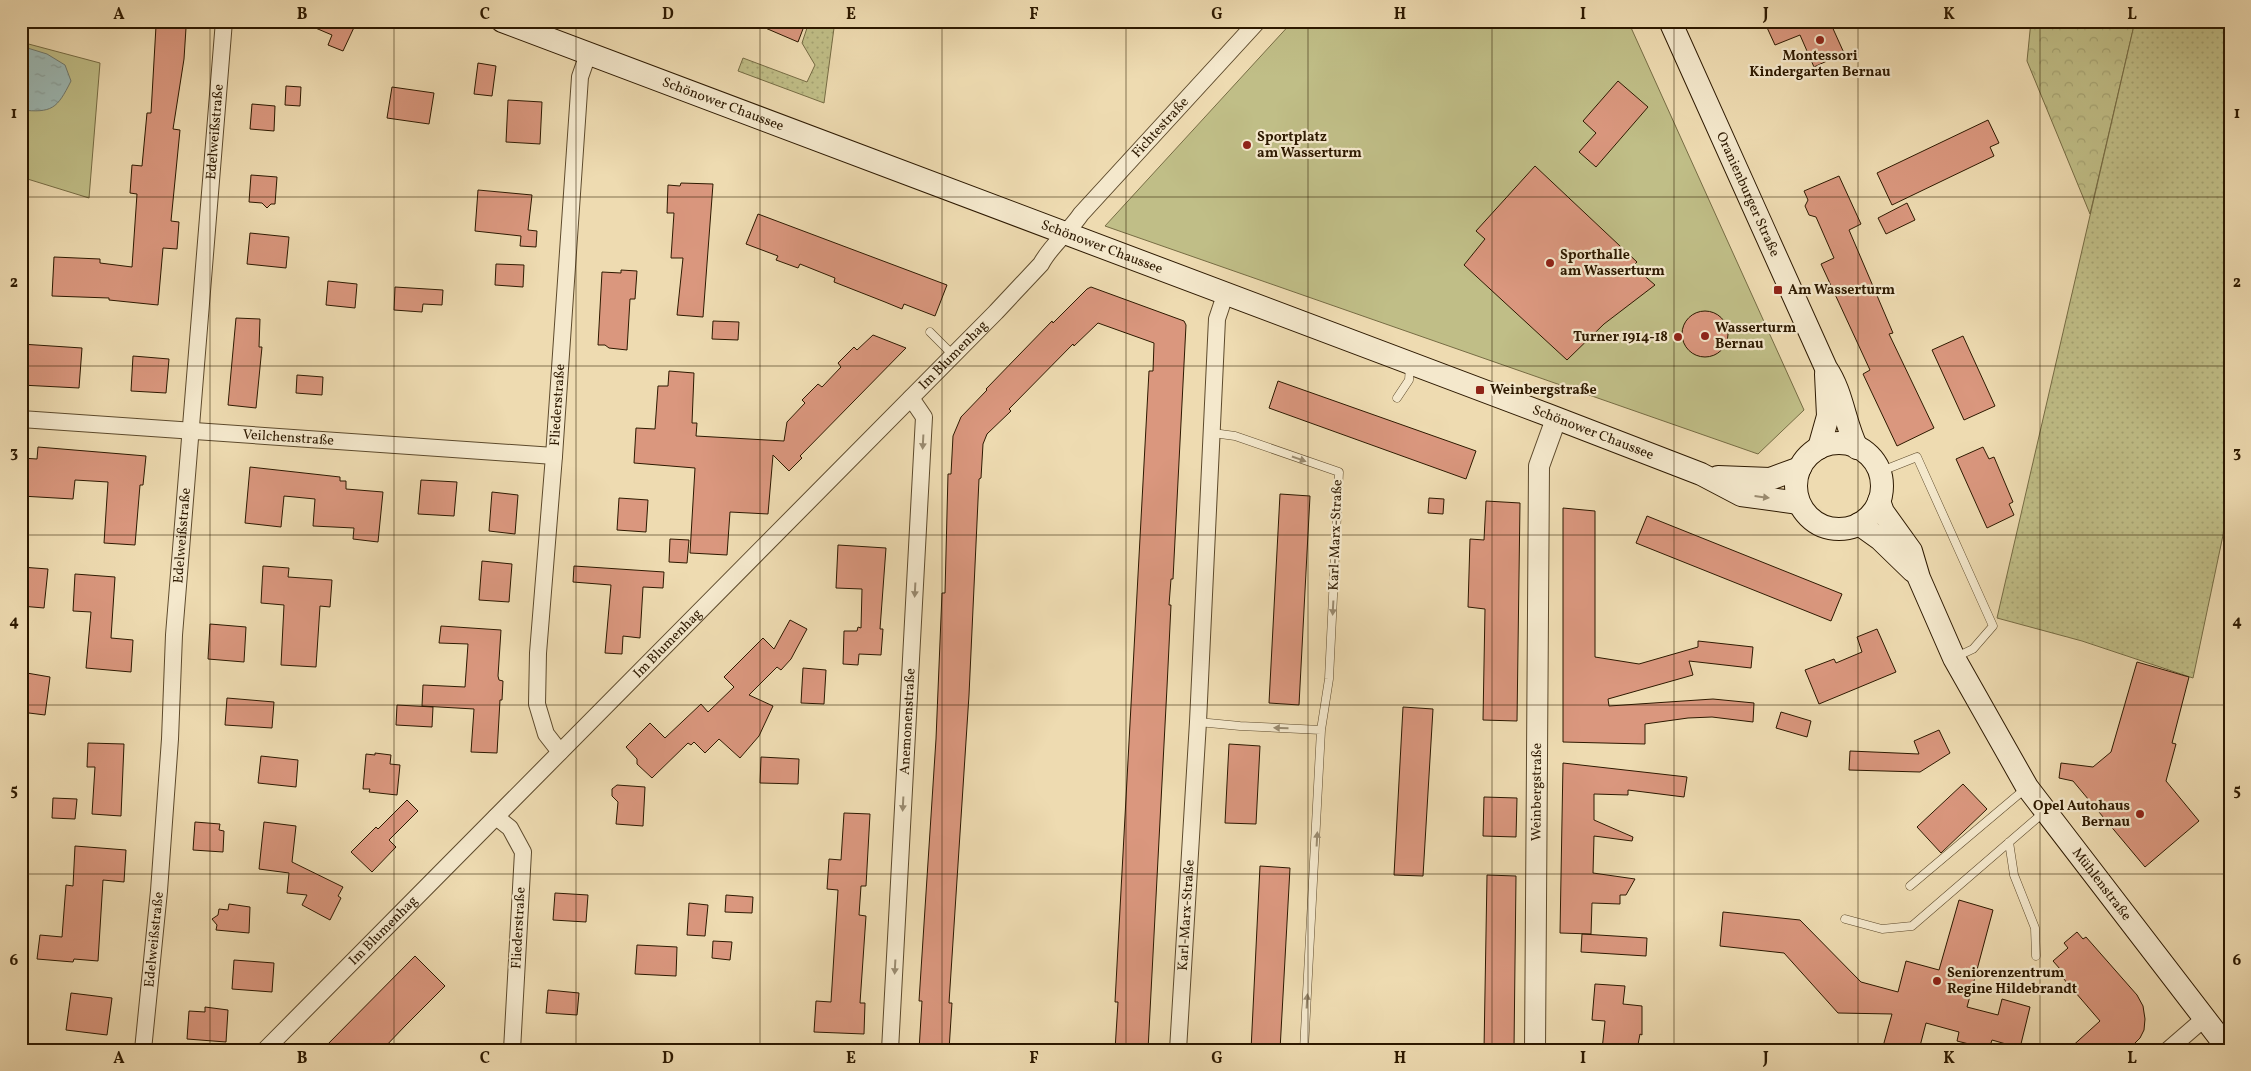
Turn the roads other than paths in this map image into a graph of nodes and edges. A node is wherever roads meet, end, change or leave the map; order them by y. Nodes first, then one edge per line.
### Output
1 (224, 21) edge
2 (502, 21) edge
3 (1258, 21) edge
4 (1670, 21) edge
5 (588, 54) junction
6 (1066, 234) junction
7 (1225, 295) junction
8 (930, 332) dead end
9 (953, 355) junction
10 (1410, 364) junction
11 (1826, 368) junction
12 (911, 398) junction
13 (1397, 398) dead end
14 (21, 419) edge
15 (1556, 419) junction
16 (191, 431) junction
17 (1213, 433) junction
18 (1819, 448) junction
19 (1857, 448) junction
20 (554, 456) junction
21 (1800, 468) junction
22 (1879, 472) junction
23 (1701, 474) junction
24 (1879, 501) junction
25 (1799, 503) junction
26 (1859, 524) junction
27 (1919, 578) junction
28 (1954, 658) junction
29 (1198, 722) junction
30 (1322, 730) junction
31 (560, 752) junction
32 (2027, 787) junction
33 (2044, 811) junction
34 (496, 817) junction
35 (2009, 842) junction
36 (1910, 886) dead end
37 (1845, 920) dead end
38 (2036, 956) dead end
39 (2205, 1018) junction
40 (144, 1050) edge
41 (265, 1050) edge
42 (512, 1050) edge
43 (890, 1050) edge
44 (1178, 1050) edge
45 (1304, 1050) edge
46 (1536, 1050) edge
47 (2168, 1050) edge
48 (2229, 1050) edge

1 - 16 street, Edelweißstraße
2 - 5 main road, Schönower Chaussee
3 - 6 street, Fichtestraße
4 - 11 main road, Oranienburger Straße
5 - 6 main road, Schönower Chaussee
5 - 20 street, Fliederstraße
6 - 7 main road, Schönower Chaussee
6 - 9 street, Im Blumenhag
7 - 10 main road, Schönower Chaussee
7 - 17 street, Karl-Marx-Straße
8 - 9 lane
9 - 12 street, Im Blumenhag
10 - 13 lane
10 - 15 main road, Schönower Chaussee
11 - 18 main road, Oranienburger Straße
11 - 19 main road, Oranienburger Straße
12 - 31 street, Im Blumenhag
12 -> 43 street, Anemonenstraße
14 - 16 street, Veilchenstraße
15 - 23 main road, Schönower Chaussee
15 - 46 street, Weinbergstraße
16 - 20 street, Veilchenstraße
16 - 40 street, Edelweißstraße
17 - 29 street, Karl-Marx-Straße
17 -> 30 lane, Karl-Marx-Straße
18 - 19 main road
18 - 21 main road
19 - 22 main road
20 - 31 street, Fliederstraße
21 - 23 main road, Schönower Chaussee
21 - 25 main road
22 - 24 main road
22 - 28 lane
23 -> 25 main road, Schönower Chaussee
24 - 26 main road
24 - 27 main road, Mühlenstraße
25 - 26 main road
26 - 27 main road, Mühlenstraße
27 - 28 main road, Mühlenstraße
28 - 32 main road, Mühlenstraße
30 -> 29 lane
29 - 44 street, Karl-Marx-Straße
45 -> 30 lane, Karl-Marx-Straße
31 - 34 street, Im Blumenhag
32 - 33 main road, Mühlenstraße
32 - 36 lane
33 - 35 lane
33 - 39 main road, Mühlenstraße
34 - 41 street, Im Blumenhag
34 - 42 street, Fliederstraße
35 - 37 lane
35 - 38 lane
39 - 47 street
39 - 48 main road, Mühlenstraße

